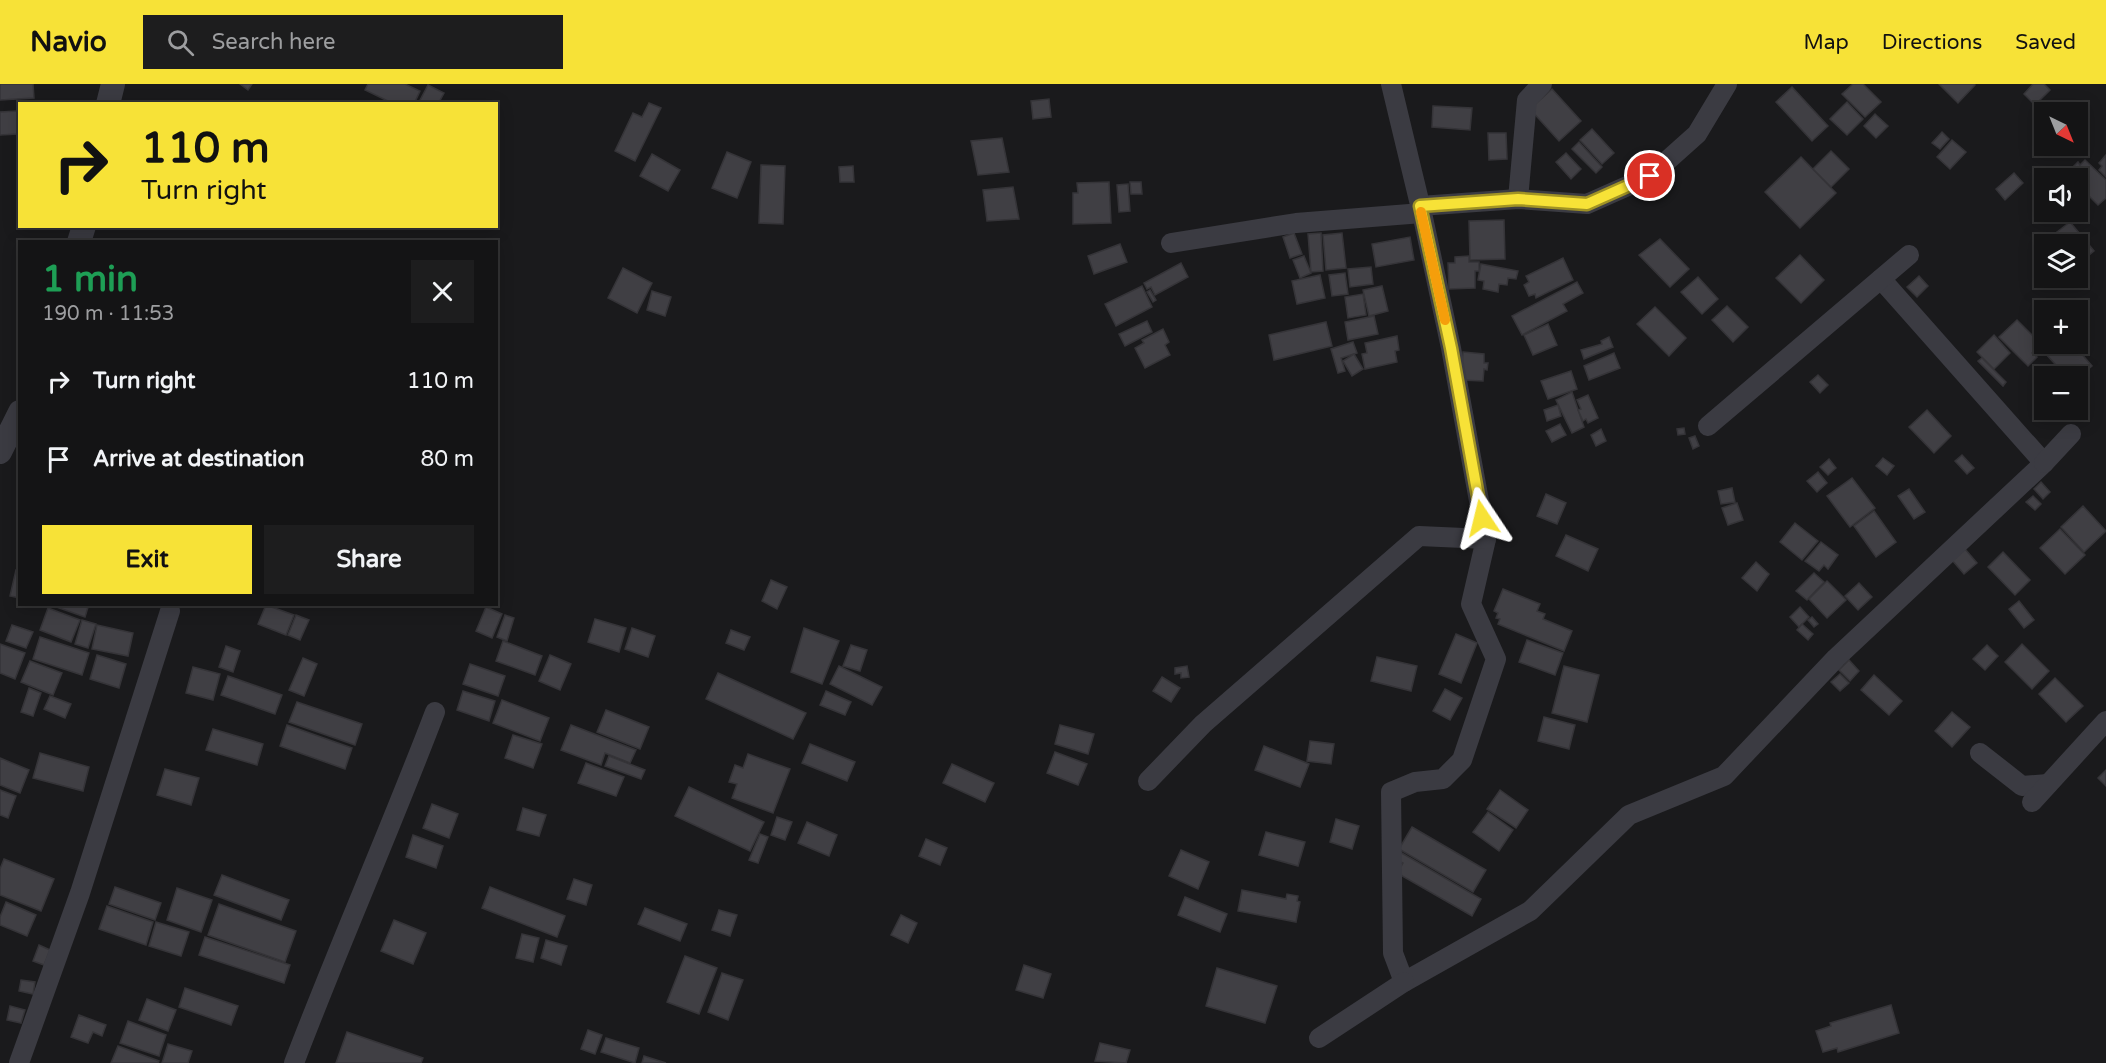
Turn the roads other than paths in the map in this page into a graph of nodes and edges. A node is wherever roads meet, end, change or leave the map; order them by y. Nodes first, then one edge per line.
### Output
1 (113, 84) edge
2 (1391, 84) edge
3 (1542, 84) edge
4 (1727, 84) edge
5 (108, 102) edge
6 (1518, 199) junction
7 (1421, 209) junction
8 (1171, 243) dead end
9 (1909, 255) dead end
10 (1881, 279) junction
11 (18, 416) edge
12 (1708, 426) dead end
13 (2071, 434) dead end
14 (0, 452) edge
15 (2044, 463) junction
16 (1486, 539) junction
17 (170, 611) dead end
18 (435, 712) dead end
19 (2106, 720) edge
20 (1980, 753) dead end
21 (1148, 781) dead end
22 (2048, 784) junction
23 (2032, 802) dead end
24 (1404, 982) junction
25 (1319, 1038) dead end
26 (20, 1063) edge
27 (294, 1063) edge

1 - 5 street
2 - 7 street
3 - 6 street
4 - 6 street
6 - 7 street
7 - 8 street
7 - 16 street
9 - 10 street
10 - 12 street
10 - 15 street
11 - 14 street
13 - 15 street
15 - 24 street
16 - 21 street
16 - 24 street
17 - 26 street
18 - 27 street
19 - 22 street
20 - 22 street
22 - 23 street
24 - 25 street

